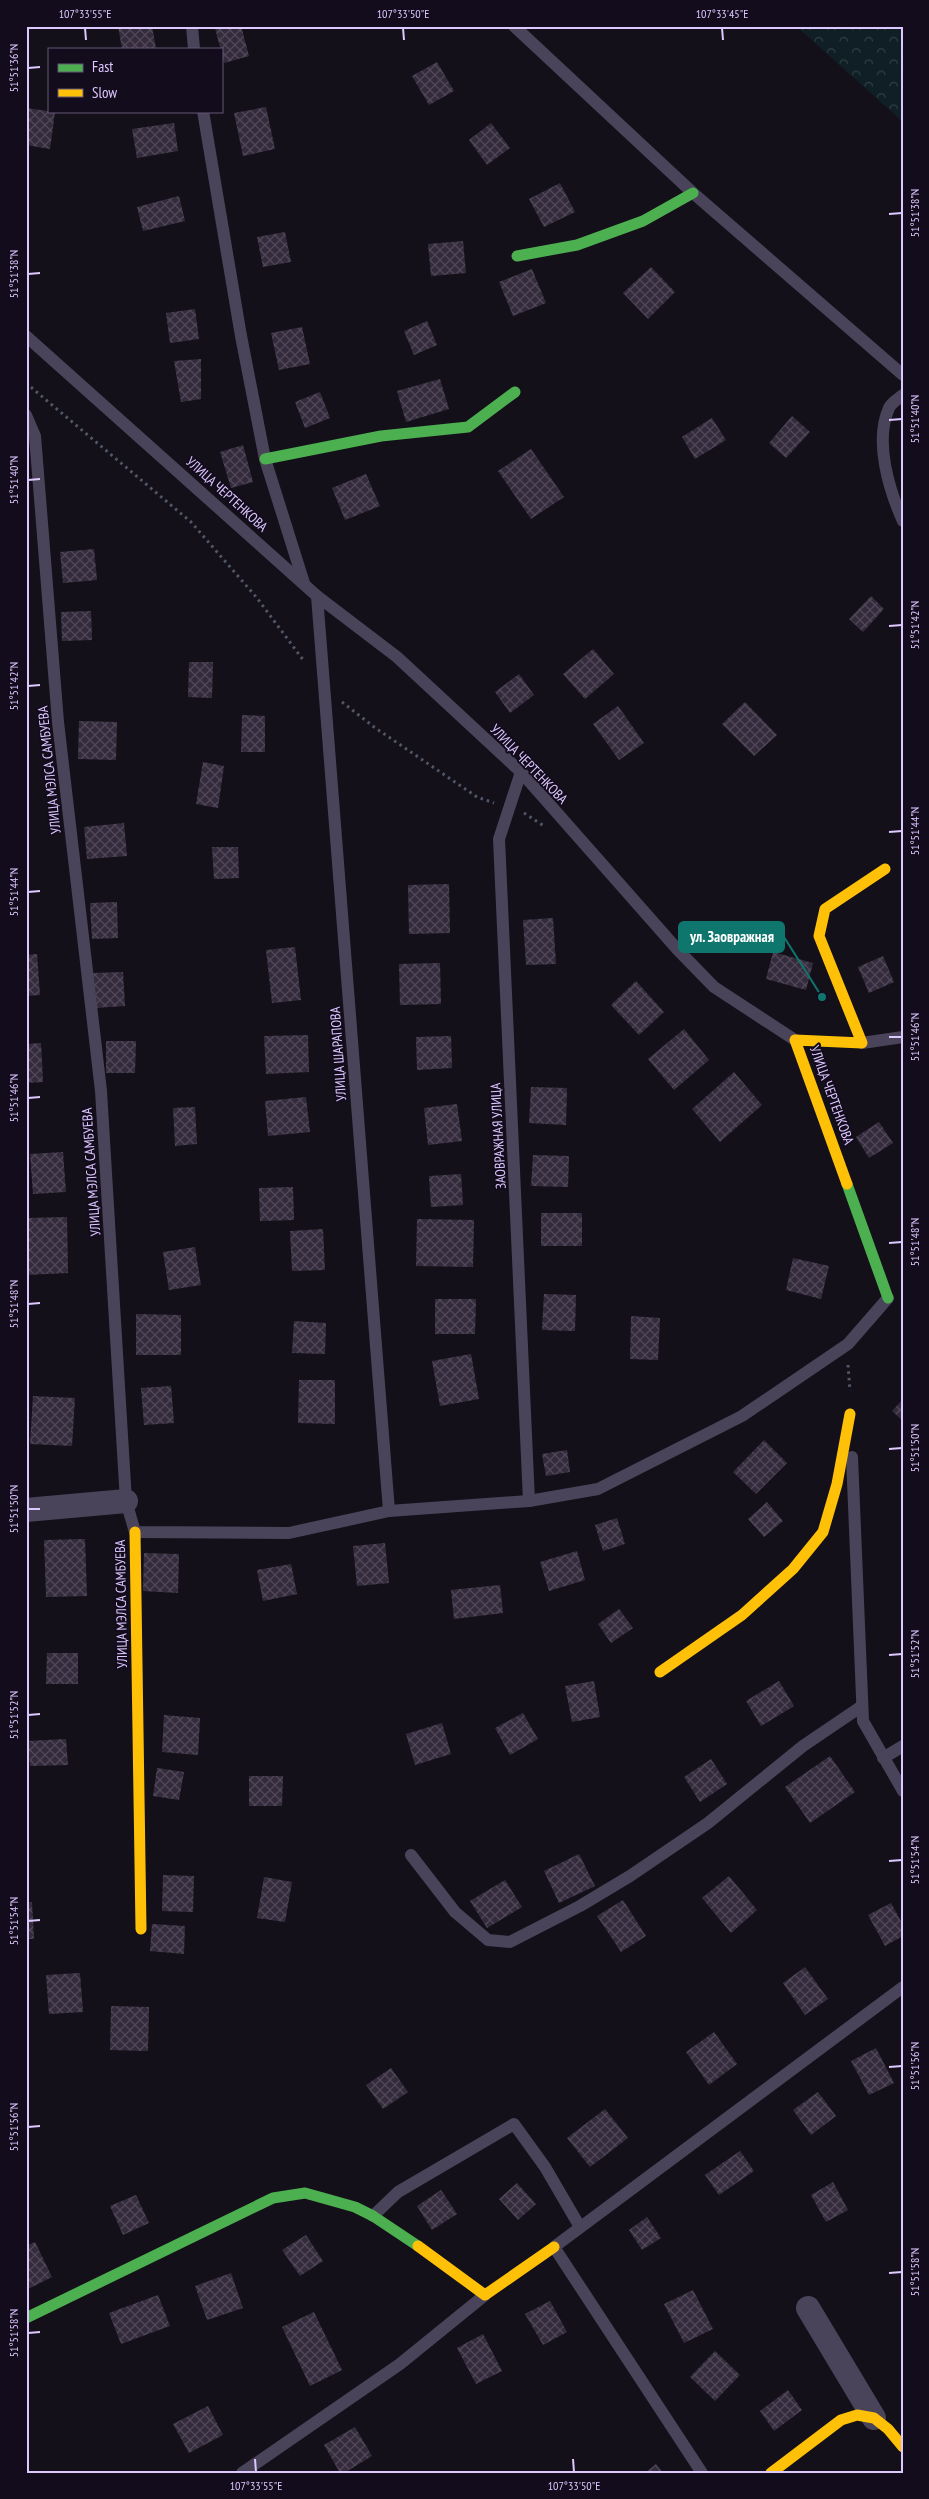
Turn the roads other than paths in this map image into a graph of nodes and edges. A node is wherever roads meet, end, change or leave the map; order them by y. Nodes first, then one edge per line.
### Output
1 (192, 26) edge
2 (514, 26) edge
3 (194, 48) edge
4 (203, 112) edge
5 (693, 193) junction
6 (517, 256) dead end
7 (26, 336) edge
8 (903, 375) edge
9 (515, 392) dead end
10 (903, 395) edge
11 (26, 415) edge
12 (265, 459) junction
13 (903, 521) edge
14 (304, 583) junction
15 (317, 596) junction
16 (521, 772) junction
17 (885, 870) dead end
18 (903, 1037) edge
19 (795, 1040) junction
20 (862, 1043) junction
21 (888, 1298) joint
22 (850, 1414) joint
23 (126, 1501) junction
24 (529, 1501) junction
25 (26, 1510) edge
26 (389, 1511) junction
27 (135, 1532) junction
28 (660, 1672) dead end
29 (862, 1706) junction
30 (903, 1746) edge
31 (883, 1758) junction
32 (903, 1791) edge
33 (411, 1855) dead end
34 (141, 1930) dead end
35 (903, 1987) edge
36 (373, 2216) junction
37 (580, 2227) junction
38 (554, 2247) junction
39 (485, 2295) junction
40 (808, 2308) dead end
41 (26, 2318) edge
42 (874, 2418) junction
43 (903, 2447) edge
44 (242, 2473) edge
45 (702, 2473) edge
46 (771, 2473) edge

1 - 3 lane
2 - 5 lane
4 - 12 lane
5 - 6 street
5 - 8 lane
7 - 14 lane, УЛИЦА ЧЕРТЕНКОВА
9 - 12 street
10 - 13 lane
11 - 23 lane, УЛИЦА МЭЛСА САМБУЕВА
12 - 14 lane
14 - 15 lane, УЛИЦА ЧЕРТЕНКОВА
15 - 16 lane, УЛИЦА ЧЕРТЕНКОВА
15 - 26 lane, УЛИЦА ШАРАПОВА
16 - 19 lane, УЛИЦА ЧЕРТЕНКОВА
16 - 24 lane, ЗАОВРАЖНАЯ УЛИЦА
17 - 20 street
18 - 20 lane
19 - 20 street
19 - 21 street, УЛИЦА ЧЕРТЕНКОВА
21 - 24 lane
22 - 28 street
22 - 29 lane
23 - 25 street
23 - 27 lane, УЛИЦА МЭЛСА САМБУЕВА
24 - 26 lane
26 - 27 lane
27 - 34 street, УЛИЦА МЭЛСА САМБУЕВА
29 - 31 lane
29 - 33 lane
30 - 31 lane
31 - 32 lane
35 - 37 lane
36 - 37 lane
36 - 39 street
36 - 41 street
37 - 38 lane
38 - 39 street
38 - 45 lane
39 - 44 lane
40 - 42 street
42 - 43 street
42 - 46 street

